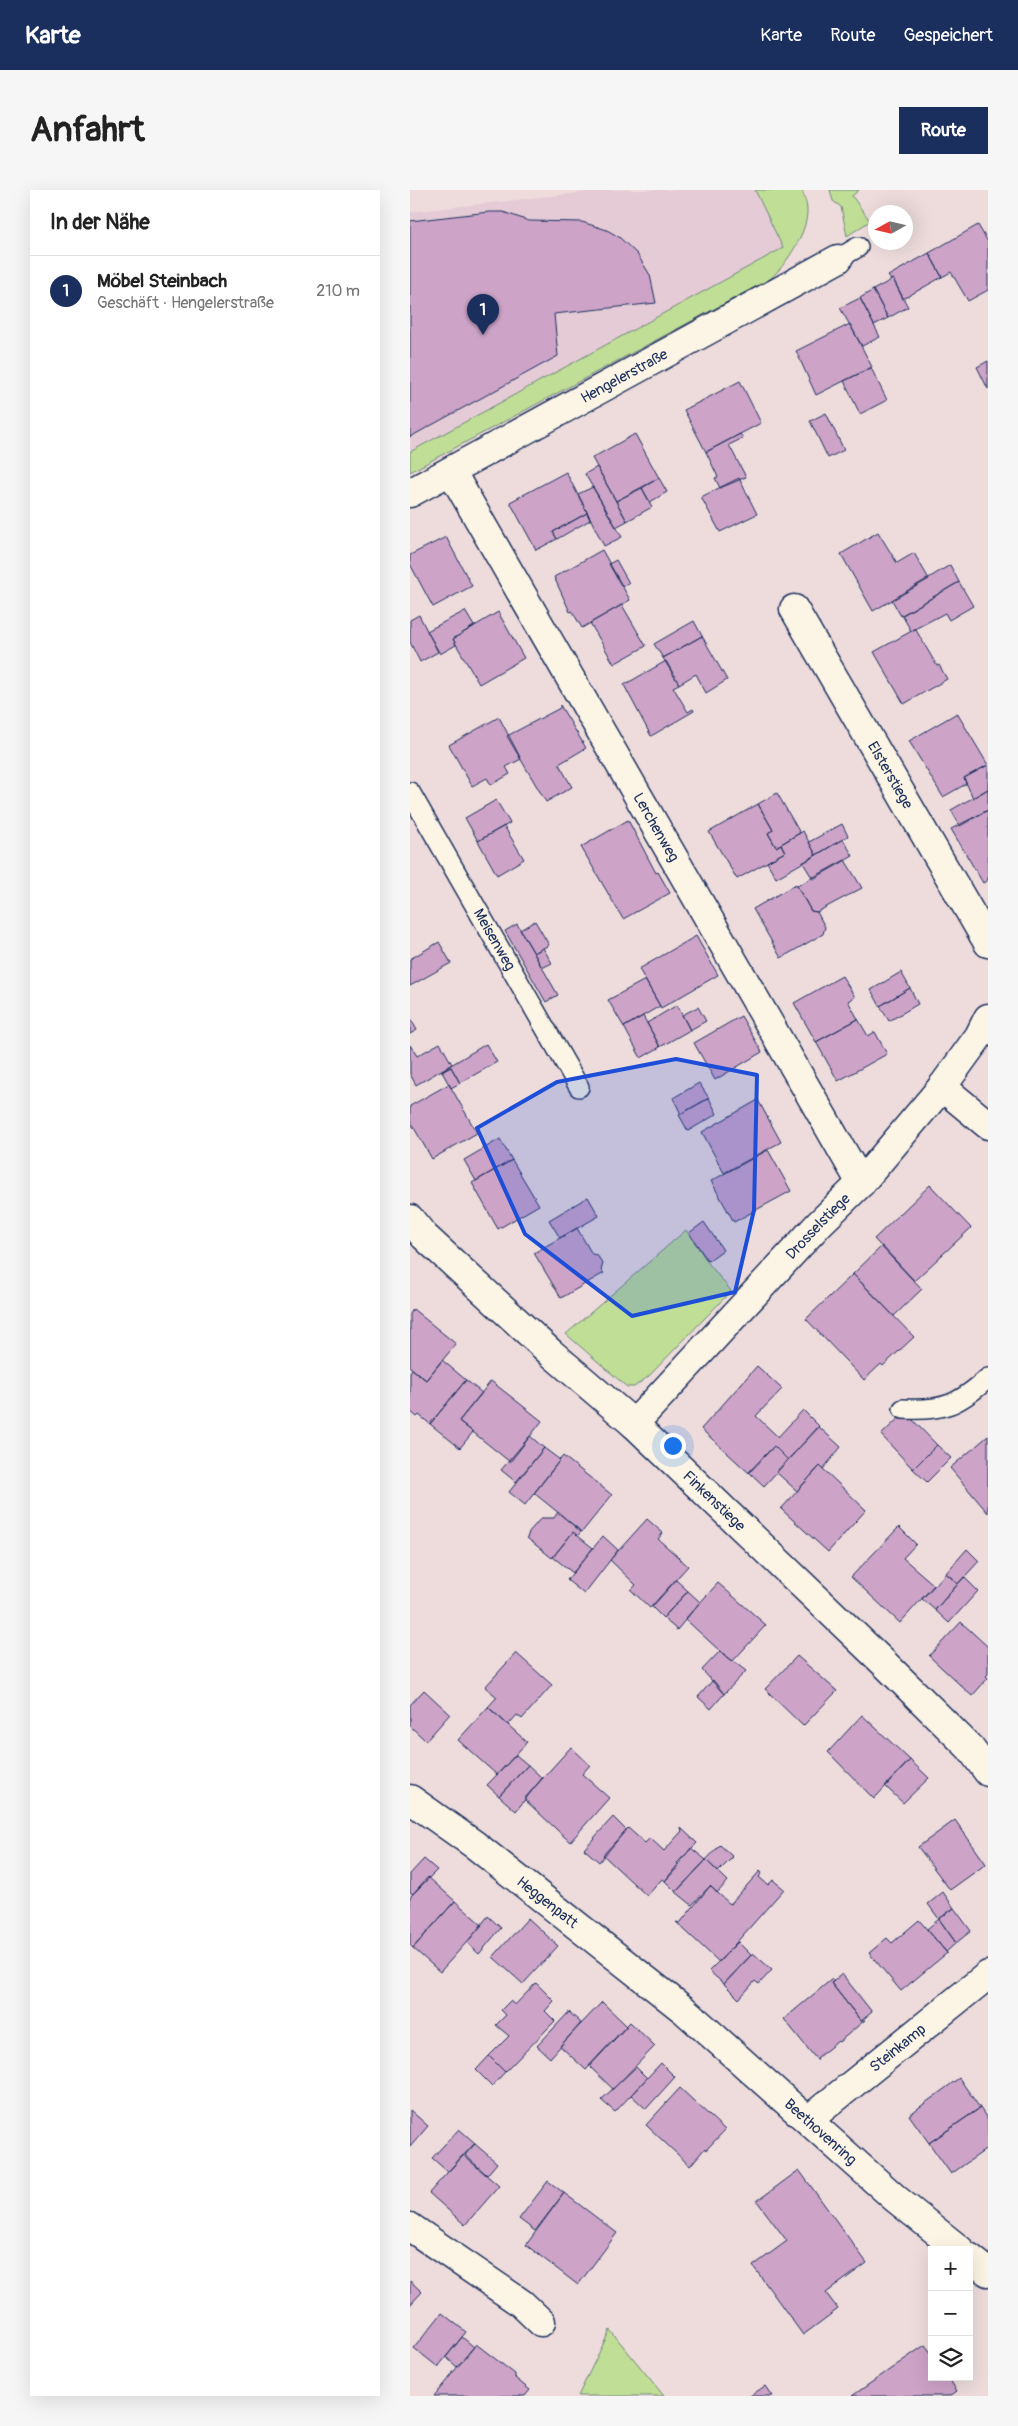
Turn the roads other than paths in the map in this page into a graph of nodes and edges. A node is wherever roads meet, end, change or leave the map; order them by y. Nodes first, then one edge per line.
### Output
1 (848, 253) dead end
2 (451, 471) junction
3 (410, 493) edge
4 (794, 608) dead end
5 (410, 792) edge
6 (988, 942) edge
7 (988, 1018) edge
8 (579, 1086) dead end
9 (942, 1086) junction
10 (988, 1125) edge
11 (861, 1183) junction
12 (410, 1219) edge
13 (988, 1378) edge
14 (903, 1409) dead end
15 (634, 1424) junction
16 (988, 1772) edge
17 (410, 1799) edge
18 (988, 1975) edge
19 (684, 2010) joint
20 (808, 2120) junction
21 (410, 2227) edge
22 (955, 2246) edge
23 (973, 2260) edge
24 (988, 2272) edge
25 (541, 2322) dead end

1 - 2 street, Hengelerstraße
2 - 3 street, Hengelerstraße
2 - 11 street, Lerchenweg
4 - 6 street, Elsterstiege
5 - 8 lane, Meisenweg
7 - 9 street, Drosselstiege
9 - 10 street
9 - 11 street, Drosselstiege
11 - 15 street, Drosselstiege
12 - 15 street, Finkenstiege
13 - 14 lane
15 - 16 street, Finkenstiege
17 - 19 street, Heggenpatt
18 - 20 street, Steinkamp
19 - 20 street, Beethovenring
20 - 22 street, Beethovenring
21 - 25 street
23 - 24 street

